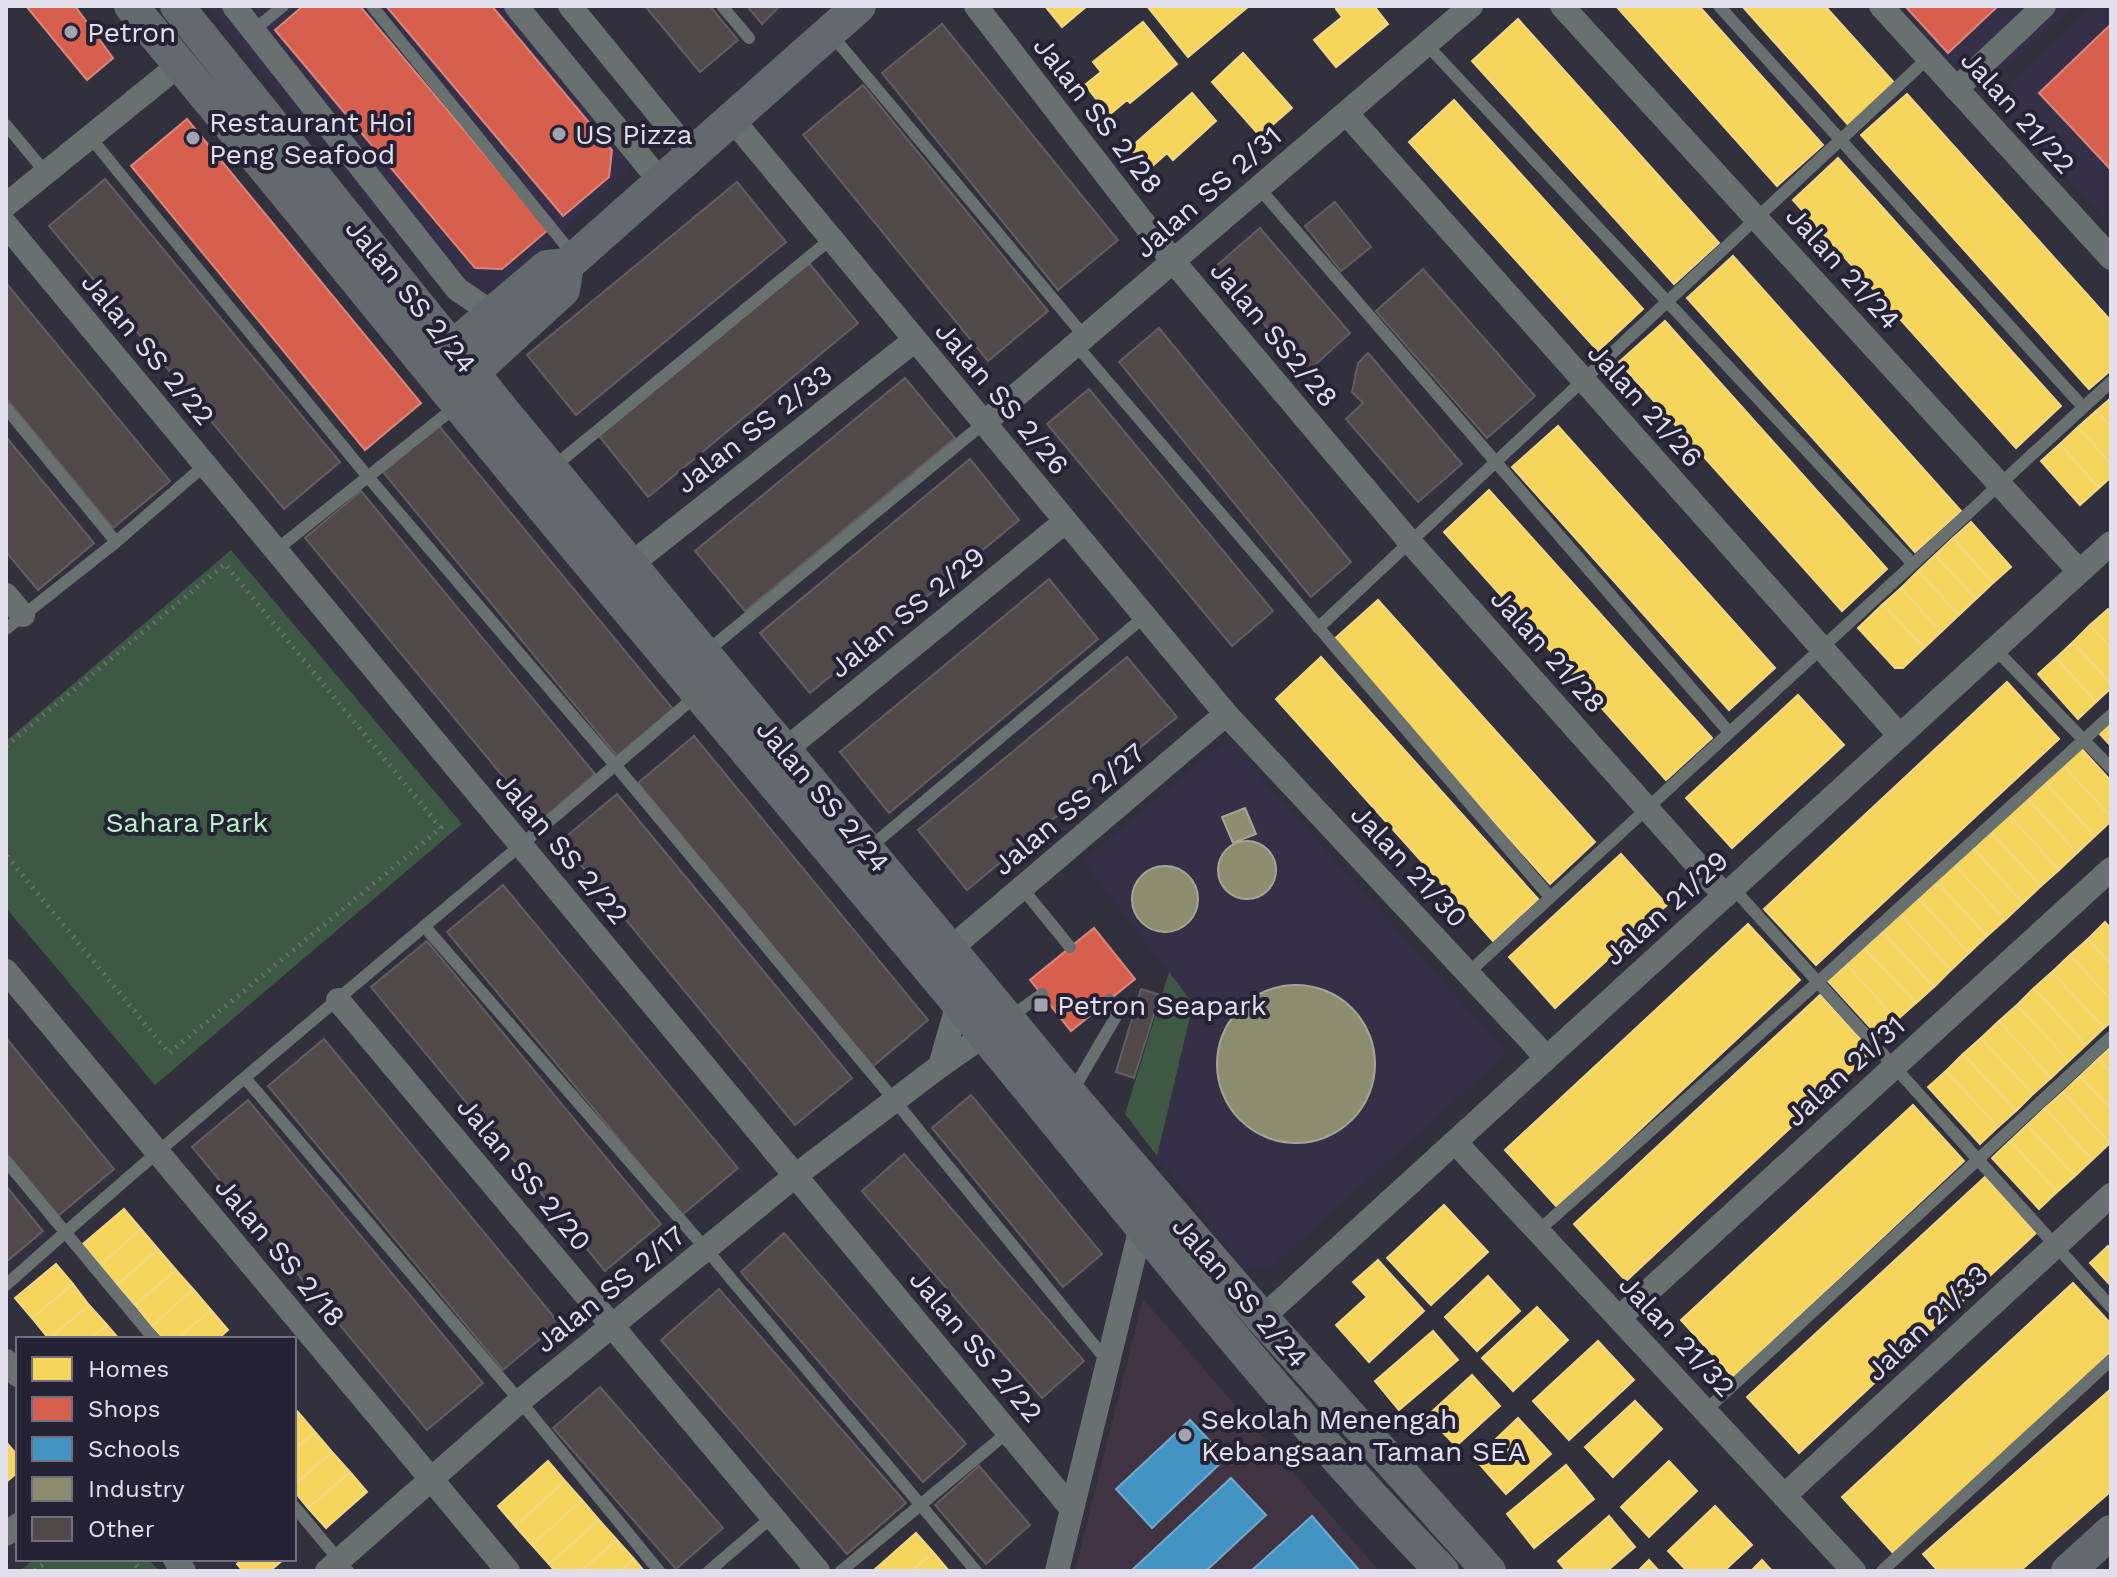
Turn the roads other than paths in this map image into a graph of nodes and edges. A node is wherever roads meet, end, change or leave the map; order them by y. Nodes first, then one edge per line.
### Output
1 (131, 6) edge
2 (177, 6) edge
3 (234, 6) edge
4 (283, 6) edge
5 (372, 6) edge
6 (516, 6) edge
7 (570, 6) edge
8 (722, 6) edge
9 (859, 6) edge
10 (976, 6) edge
11 (1471, 6) edge
12 (1562, 6) edge
13 (1719, 6) edge
14 (1881, 6) edge
15 (2044, 6) edge
16 (254, 30) junction
17 (829, 33) junction
18 (749, 38) dead end
19 (1426, 44) junction
20 (1928, 58) junction
21 (180, 64) junction
22 (1956, 89) junction
23 (1346, 113) junction
24 (732, 119) junction
25 (6, 125) edge
26 (90, 137) junction
27 (1840, 140) junction
28 (692, 155) junction
29 (46, 173) junction
30 (661, 182) junction
31 (1259, 188) junction
32 (6, 205) edge
33 (1756, 218) junction
34 (6, 225) edge
35 (831, 239) junction
36 (2111, 258) edge
37 (1173, 261) junction
38 (571, 262) junction
39 (416, 301) junction
40 (1667, 302) junction
41 (501, 326) junction
42 (915, 340) junction
43 (1080, 341) junction
44 (452, 377) junction
45 (1583, 380) junction
46 (2111, 382) edge
47 (2083, 407) junction
48 (6, 408) edge
49 (507, 416) junction
50 (984, 423) junction
51 (1329, 446) joint
52 (1496, 463) junction
53 (205, 465) junction
54 (552, 468) junction
55 (368, 477) junction
56 (2000, 484) junction
57 (1066, 521) junction
58 (116, 542) junction
59 (1410, 542) junction
60 (2111, 543) edge
61 (276, 550) junction
62 (1913, 564) junction
63 (630, 565) junction
64 (2079, 571) junction
65 (6, 595) edge
66 (1145, 616) junction
67 (15, 622) edge
68 (1318, 628) junction
69 (1821, 648) junction
70 (1995, 649) junction
71 (704, 654) junction
72 (700, 693) junction
73 (1226, 714) junction
74 (2111, 715) edge
75 (1729, 732) junction
76 (1900, 736) junction
77 (2084, 740) junction
78 (785, 750) junction
79 (616, 766) junction
80 (2111, 768) edge
81 (1648, 808) junction
82 (522, 847) junction
83 (868, 849) junction
84 (2111, 869) edge
85 (1022, 888) junction
86 (1729, 892) junction
87 (1550, 897) junction
88 (425, 927) junction
89 (1070, 947) dead end
90 (950, 949) junction
91 (6, 971) edge
92 (1468, 973) junction
93 (1818, 982) junction
94 (1042, 994) dead end
95 (338, 1000) junction
96 (1109, 1000) dead end
97 (958, 1003) junction
98 (997, 1027) junction
99 (2111, 1037) edge
100 (1547, 1058) junction
101 (940, 1066) junction
102 (1896, 1066) junction
103 (245, 1078) junction
104 (1070, 1094) junction
105 (895, 1101) junction
106 (1455, 1142) junction
107 (157, 1151) junction
108 (1978, 1158) junction
109 (6, 1161) edge
110 (795, 1176) junction
111 (2111, 1195) edge
112 (1141, 1227) junction
113 (1538, 1231) junction
114 (64, 1233) junction
115 (2056, 1245) junction
116 (706, 1249) junction
117 (6, 1285) edge
118 (2111, 1307) edge
119 (1262, 1318) junction
120 (1619, 1318) junction
121 (611, 1325) junction
122 (152, 1337) edge
123 (2111, 1360) edge
124 (1108, 1362) junction
125 (1271, 1381) junction
126 (520, 1401) junction
127 (1705, 1411) junction
128 (1008, 1432) junction
129 (431, 1478) junction
130 (1784, 1496) junction
131 (921, 1504) junction
132 (296, 1509) edge
133 (1072, 1509) junction
134 (772, 1517) junction
135 (2111, 1532) edge
136 (338, 1567) edge
137 (508, 1571) edge
138 (659, 1571) edge
139 (709, 1571) edge
140 (818, 1571) edge
141 (841, 1571) edge
142 (976, 1571) edge
143 (1057, 1571) edge
144 (1442, 1571) edge
145 (1489, 1571) edge
146 (1854, 1571) edge
147 (1882, 1571) edge
148 (2068, 1571) edge

1 - 21 main road, Jalan SS 2/24
2 - 39 main road, Jalan SS 2/24
3 - 16 street
4 - 16 lane
5 - 38 lane
6 - 30 street
7 - 28 street
8 - 18 lane
9 - 17 main road
10 - 37 street, Jalan SS 2/28
11 - 19 street, Jalan SS 2/31
12 - 33 street, Jalan 21/24
13 - 27 lane
14 - 20 street, Jalan 21/22
15 - 22 street
16 - 41 street
17 - 24 main road
17 - 43 lane
19 - 23 street, Jalan SS 2/31
19 - 40 lane
20 - 22 street, Jalan 21/22
20 - 27 lane
21 - 26 street
21 - 44 main road, Jalan SS 2/24
22 - 36 street, Jalan 21/22
23 - 31 street, Jalan SS 2/31
23 - 45 street, Jalan 21/26
24 - 28 main road
24 - 35 street, Jalan SS 2/26
25 - 29 lane
26 - 29 street
26 - 55 lane
27 - 33 lane
27 - 47 lane
28 - 30 main road
29 - 32 street
30 - 38 main road
31 - 37 street, Jalan SS 2/31
31 - 52 lane
33 - 40 lane
33 - 56 street, Jalan 21/24
34 - 53 street, Jalan SS 2/22
35 - 42 street, Jalan SS 2/26
35 - 54 lane
37 - 43 street, Jalan SS 2/31
37 - 51 street, Jalan SS2/28
38 - 41 main road
39 - 41 main road
39 - 44 main road, Jalan SS 2/24
40 - 45 lane
40 - 62 lane
41 - 44 main road
41 - 49 main road
42 - 50 street, Jalan SS 2/26
42 - 63 street, Jalan SS 2/33
43 - 50 street, Jalan SS 2/31
43 - 68 lane
44 - 49 main road, Jalan SS 2/24
44 - 55 lane
44 - 72 main road, Jalan SS 2/24
45 - 52 lane
45 - 69 street, Jalan 21/26
46 - 47 lane
47 - 56 lane
48 - 58 lane
49 - 54 main road, Jalan SS 2/24
50 - 57 street, Jalan SS 2/26
50 - 71 lane
51 - 59 street, Jalan 21/28
52 - 59 lane
52 - 75 lane
53 - 58 lane
53 - 61 street, Jalan SS 2/22
54 - 63 main road, Jalan SS 2/24
55 - 61 lane
55 - 79 lane
56 - 62 lane
56 - 64 street, Jalan 21/24
57 - 66 street, Jalan SS 2/26
57 - 78 street, Jalan SS 2/29
58 - 67 lane
59 - 68 lane
59 - 81 street, Jalan 21/28
60 - 64 street, Jalan 21/29
61 - 82 street, Jalan SS 2/22
62 - 69 lane
63 - 71 main road, Jalan SS 2/24
64 - 70 street, Jalan 21/29
65 - 67 street
66 - 73 street, Jalan SS 2/26
66 - 83 lane
68 - 87 lane
69 - 75 lane
69 - 76 street, Jalan 21/26
70 - 76 street, Jalan 21/29
70 - 77 lane
71 - 78 main road, Jalan SS 2/24
72 - 79 lane
72 - 97 main road, Jalan SS 2/24
73 - 85 street, Jalan SS 2/27
73 - 92 street, Jalan 21/30
74 - 77 lane
75 - 81 lane
76 - 86 street, Jalan 21/29
77 - 80 lane
77 - 93 lane
78 - 83 main road, Jalan SS 2/24
79 - 82 lane
79 - 105 lane
81 - 86 street, Jalan 21/28
81 - 87 lane
82 - 88 lane
82 - 110 street, Jalan SS 2/22
83 - 90 main road, Jalan SS 2/24
84 - 102 street, Jalan 21/31
85 - 89 lane
85 - 90 street, Jalan SS 2/27
86 - 93 lane
86 - 100 street, Jalan 21/29
87 - 92 lane
88 - 95 lane
88 - 116 lane
90 - 98 main road, Jalan SS 2/24
91 - 107 street, Jalan SS 2/18
92 - 100 street, Jalan 21/30
93 - 102 lane
93 - 113 lane
94 - 98 lane
95 - 103 lane
95 - 121 street, Jalan SS 2/20
96 - 104 lane
97 - 98 main road, Jalan SS 2/24
97 - 101 street
98 - 101 street, Jalan SS 2/17
98 - 104 main road, Jalan SS 2/24
98 - 112 main road, Jalan SS 2/24
99 - 108 lane
100 - 106 street, Jalan 21/29
101 - 105 street, Jalan SS 2/17
102 - 108 lane
102 - 120 street, Jalan 21/31
103 - 107 lane
103 - 126 lane
104 - 119 main road, Jalan SS 2/24
105 - 110 street, Jalan SS 2/17
105 - 124 lane
106 - 113 street, Jalan 21/32
106 - 119 street, Jalan 21/29
107 - 114 lane
107 - 129 street, Jalan SS 2/18
108 - 115 lane
108 - 127 lane
109 - 114 lane
110 - 116 street, Jalan SS 2/17
110 - 128 street, Jalan SS 2/22
111 - 115 street, Jalan 21/33
112 - 124 street
112 - 125 main road, Jalan SS 2/24
113 - 120 street, Jalan 21/32
114 - 117 lane
114 - 122 lane
115 - 118 lane
115 - 130 street, Jalan 21/33
116 - 121 street, Jalan SS 2/17
116 - 131 lane
119 - 125 main road
119 - 145 main road, Jalan SS 2/24
120 - 127 street, Jalan 21/32
121 - 126 street, Jalan SS 2/17
121 - 134 street, Jalan SS 2/20
123 - 147 lane
124 - 133 street
125 - 144 main road, Jalan SS 2/24
126 - 129 street, Jalan SS 2/17
126 - 138 lane
127 - 130 street, Jalan 21/32
128 - 131 lane
128 - 133 street, Jalan SS 2/22
129 - 136 street, Jalan SS 2/17
129 - 137 street, Jalan SS 2/18
130 - 146 street, Jalan 21/32
131 - 141 lane
131 - 142 lane
132 - 136 lane
133 - 143 street
134 - 139 lane
134 - 140 street, Jalan SS 2/20
135 - 148 main road

